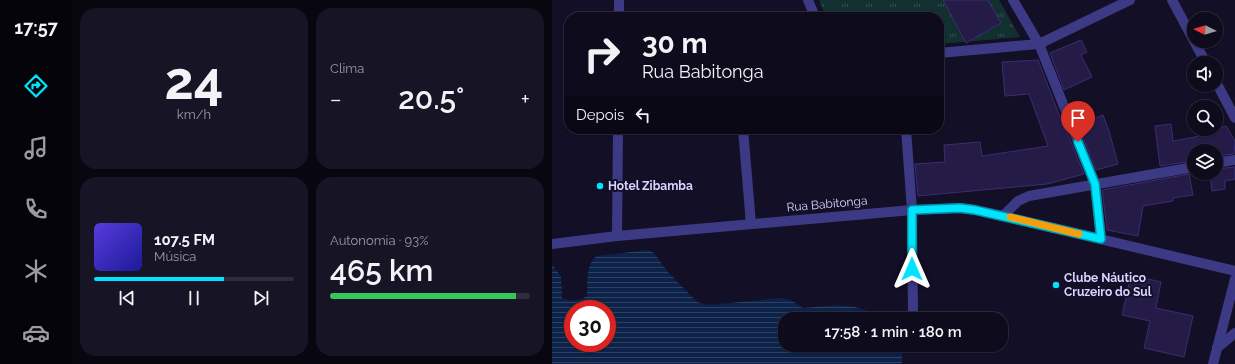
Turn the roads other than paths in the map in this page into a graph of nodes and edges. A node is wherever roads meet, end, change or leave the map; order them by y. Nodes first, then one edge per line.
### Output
1 (619, 0) edge
2 (808, 0) edge
3 (1014, 0) edge
4 (1130, 0) edge
5 (1172, 0) edge
6 (619, 12) edge
7 (813, 12) edge
8 (1187, 28) edge
9 (1039, 44) junction
10 (944, 53) edge
11 (1221, 92) edge
12 (1235, 118) edge
13 (618, 134) edge
14 (743, 134) edge
15 (906, 134) edge
16 (1235, 160) edge
17 (1223, 162) edge
18 (1187, 168) edge
19 (1095, 184) junction
20 (912, 210) junction
21 (1003, 216) junction
22 (751, 224) junction
23 (617, 236) junction
24 (1101, 239) junction
25 (552, 244) edge
26 (1235, 271) edge
27 (1235, 279) edge
28 (913, 312) edge
29 (1235, 333) edge
30 (1217, 348) junction
31 (1213, 364) edge

1 - 6 street
2 - 7 street
3 - 9 street
4 - 9 street
5 - 8 street
9 - 10 street
9 - 19 street
11 - 12 street
13 - 23 street
14 - 22 street
15 - 20 street
16 - 17 street
18 - 19 street
19 - 21 street
19 - 24 street
20 - 21 street, Rua Babitonga
20 - 22 street, Rua Babitonga
20 - 28 street
21 - 24 street, Rua Babitonga
22 - 23 street, Rua Babitonga
23 - 25 street, Rua Babitonga
24 - 26 street, Rua Babitonga
27 - 30 street
29 - 30 street
30 - 31 street

